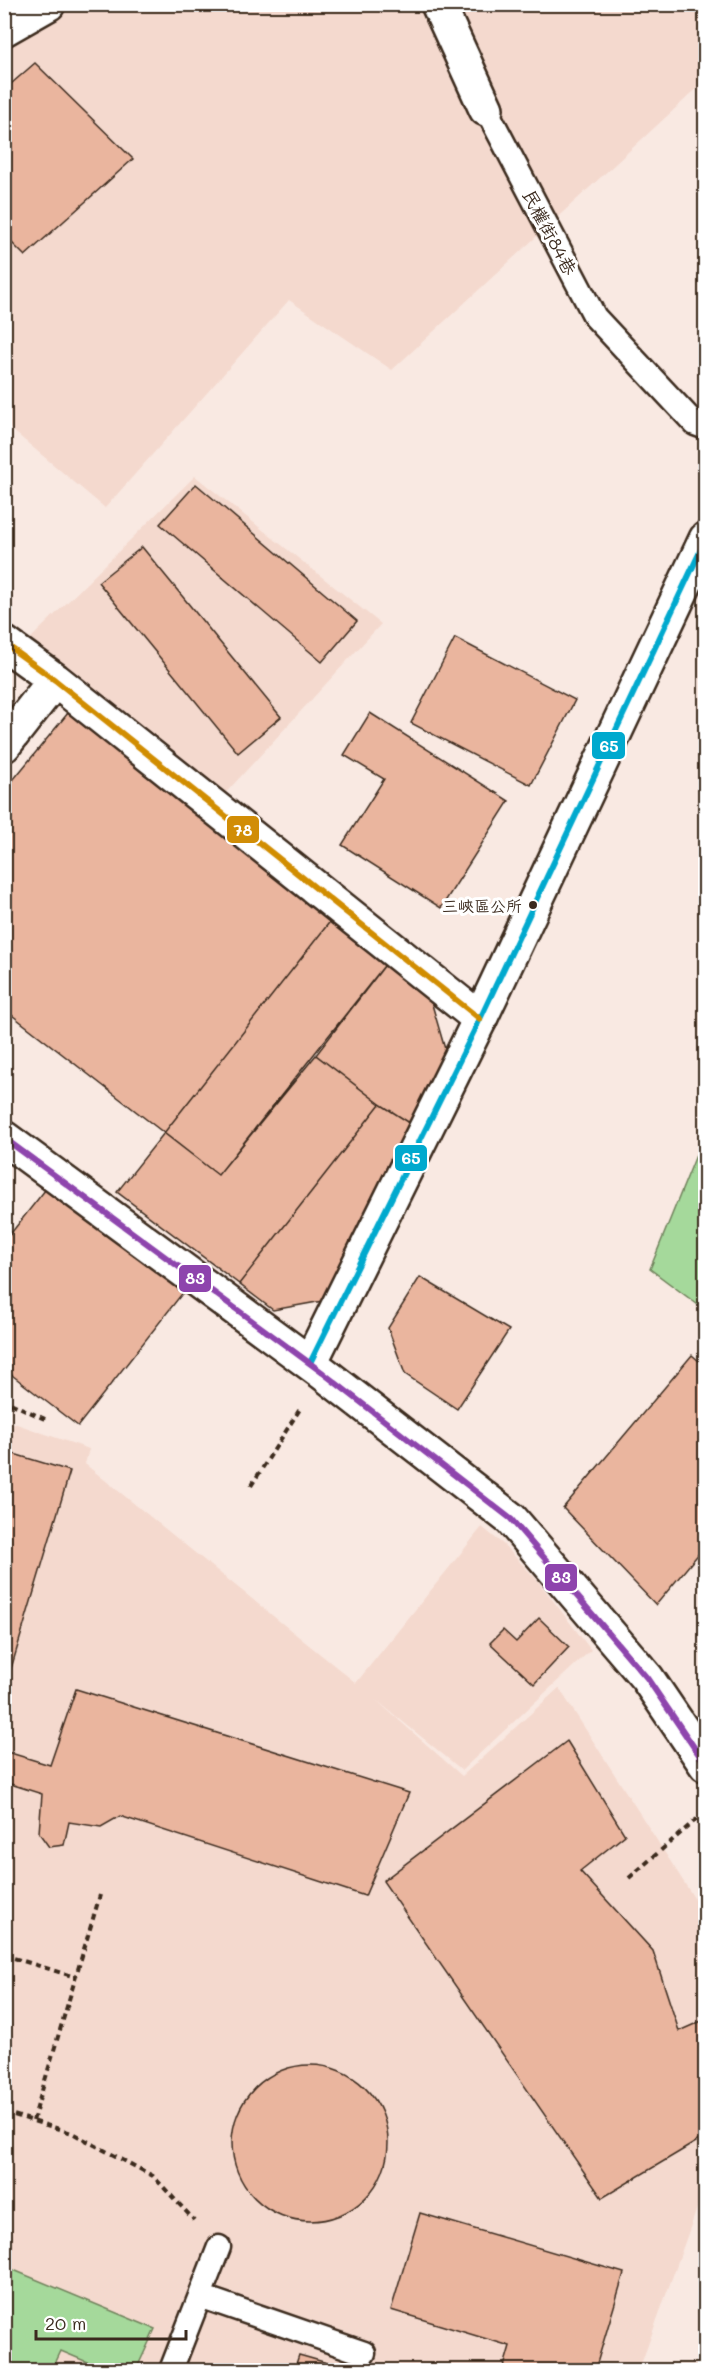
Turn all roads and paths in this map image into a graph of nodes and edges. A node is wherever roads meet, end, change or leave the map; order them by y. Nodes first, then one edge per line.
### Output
1 (48, 4) edge
2 (438, 4) edge
3 (4, 29) edge
4 (486, 109) joint
5 (705, 428) edge
6 (705, 539) edge
7 (4, 643) edge
8 (55, 680) junction
9 (4, 745) edge
10 (480, 1019) junction
11 (4, 1137) edge
12 (316, 1368) junction
13 (4, 1396) edge
14 (47, 1420) dead end
15 (251, 1486) dead end
16 (705, 1765) edge
17 (705, 1811) edge
18 (629, 1878) dead end
19 (100, 1895) dead end
20 (4, 1955) edge
21 (75, 1977) junction
22 (4, 2112) edge
23 (33, 2121) junction
24 (219, 2247) joint
25 (200, 2296) junction
26 (364, 2353) dead end
27 (171, 2370) edge

1 - 3 street
2 - 4 street, 民權街84巷
4 - 5 lane, 民權街84巷
6 - 10 street
7 - 8 street
8 - 9 street
8 - 10 street
10 - 12 street
11 - 12 street
12 - 15 path
12 - 16 street
13 - 14 path
17 - 18 path
19 - 21 path
20 - 21 path
21 - 23 path
22 - 23 path
23 - 24 path
24 - 25 lane
25 - 26 lane
25 - 27 lane

